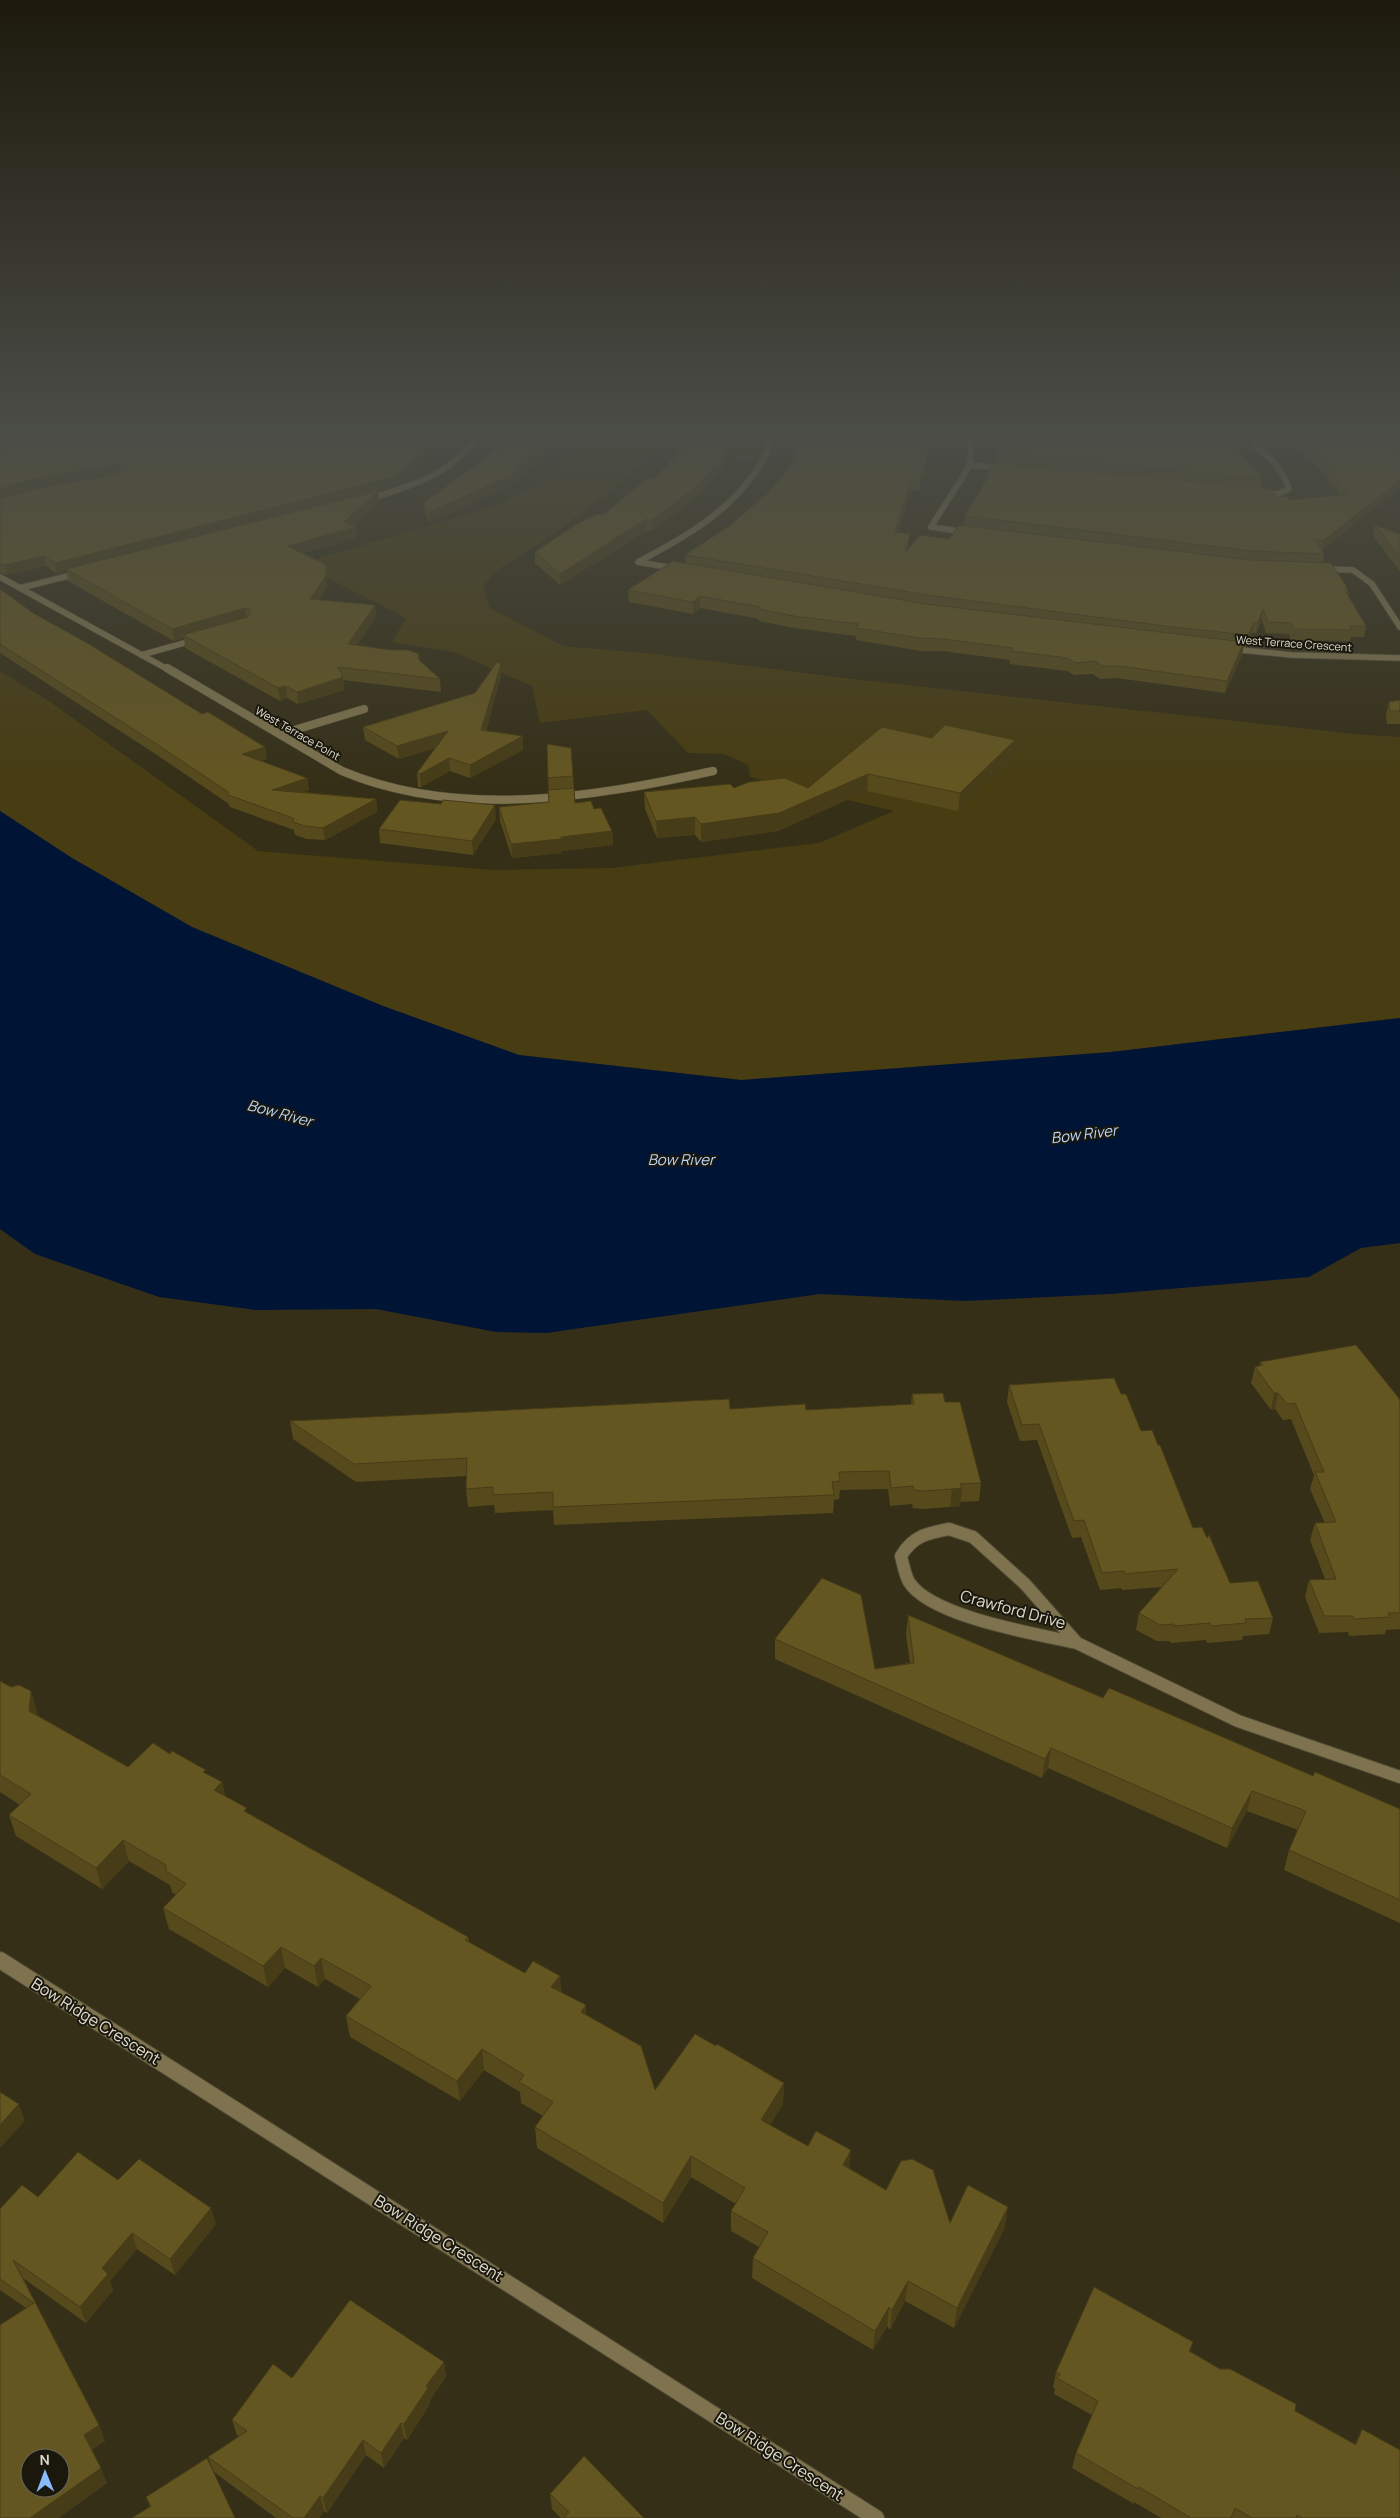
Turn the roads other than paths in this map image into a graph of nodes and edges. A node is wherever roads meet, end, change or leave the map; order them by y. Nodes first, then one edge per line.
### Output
1 (660, 551) edge
2 (1315, 569) edge
3 (686, 570) edge
4 (86, 571) edge
5 (0, 577) edge
6 (20, 588) junction
7 (1400, 627) edge
8 (202, 638) edge
9 (1227, 648) edge
10 (141, 655) junction
11 (1400, 658) edge
12 (364, 709) dead end
13 (281, 734) junction
14 (713, 771) dead end
15 (1077, 1642) junction
16 (1400, 1777) edge
17 (0, 1960) edge
18 (876, 2518) edge

1 - 3 street
2 - 7 street
4 - 6 street
5 - 6 street, West Terrace Point
6 - 10 street, West Terrace Point
8 - 10 street
9 - 11 street, West Terrace Crescent
10 - 13 street, West Terrace Point
12 - 13 street
13 - 14 street, West Terrace Point
15 - 15 street, Crawford Drive
15 - 16 street, Crawford Drive
17 - 18 street, Bow Ridge Crescent

